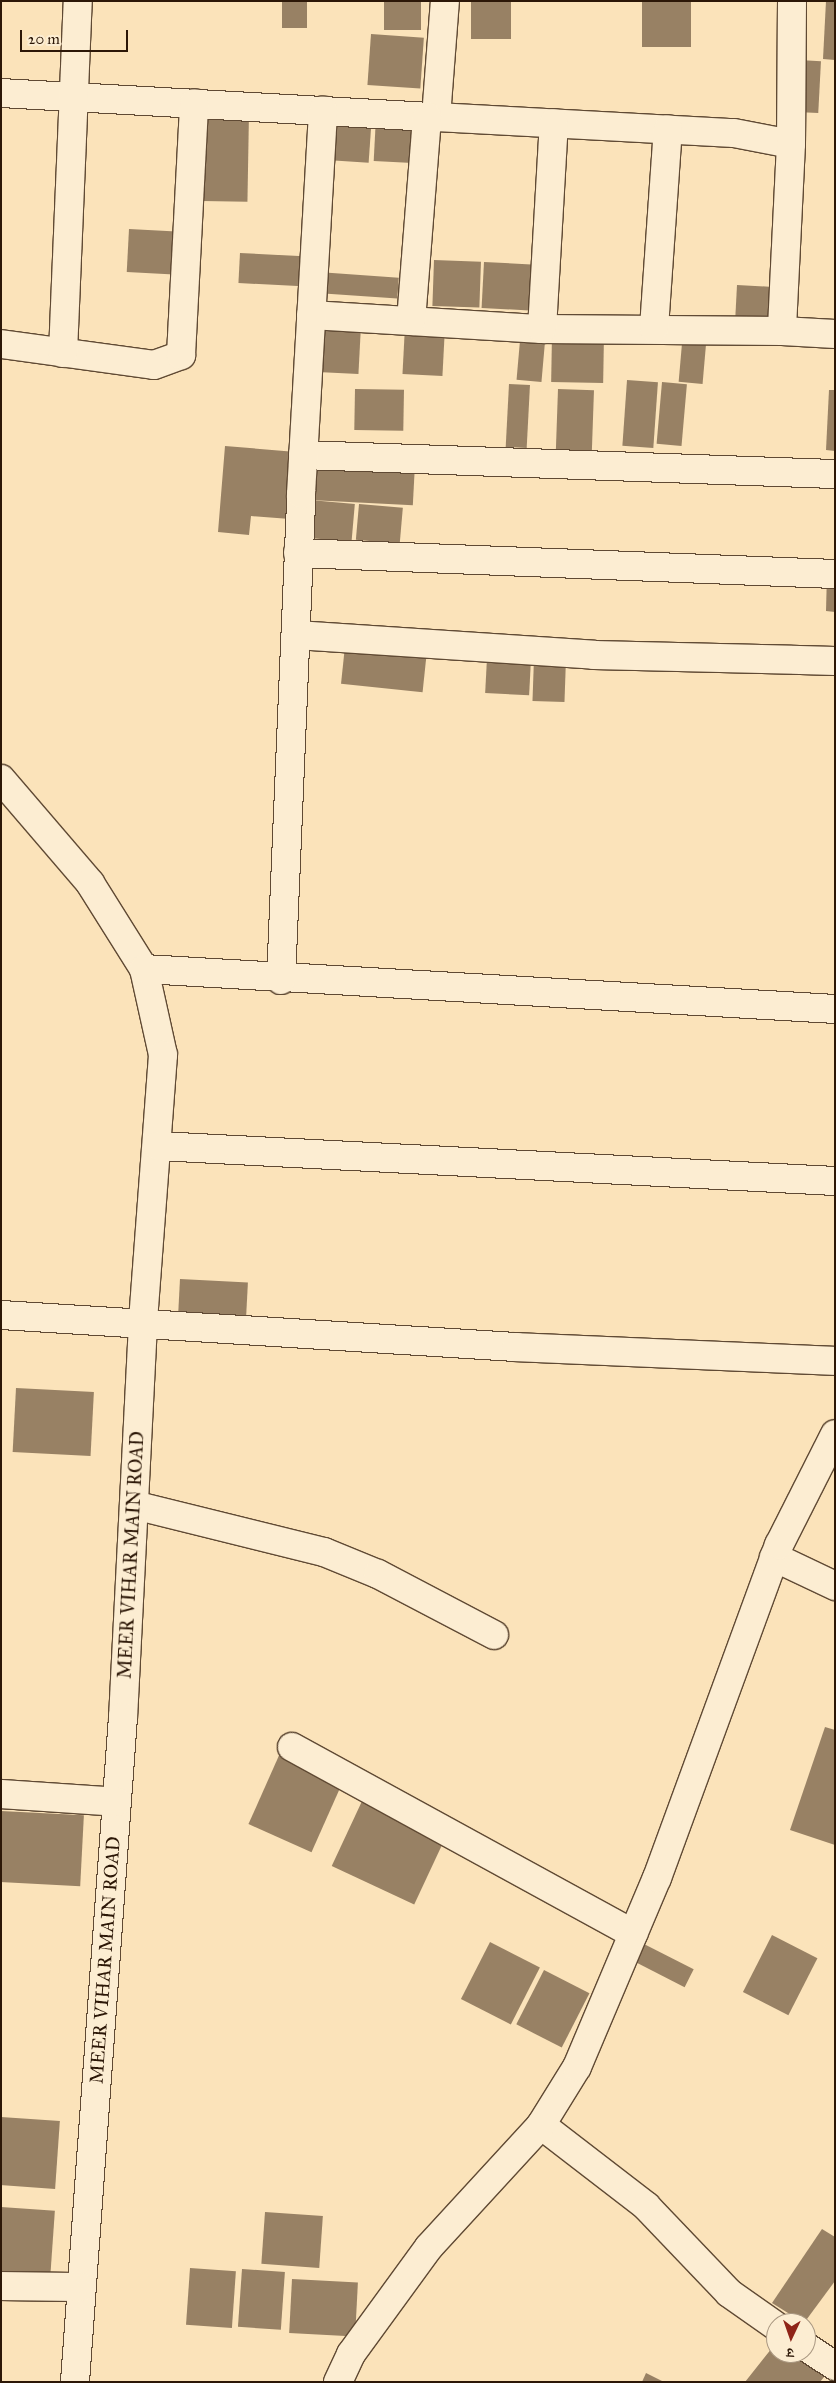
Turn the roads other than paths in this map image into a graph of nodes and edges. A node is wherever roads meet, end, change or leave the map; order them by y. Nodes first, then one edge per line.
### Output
1 (78, 1) edge
2 (445, 1) edge
3 (792, 1) edge
4 (1, 93) edge
5 (72, 97) junction
6 (194, 103) junction
7 (323, 111) junction
8 (432, 117) junction
9 (554, 123) junction
10 (668, 129) junction
11 (791, 144) junction
12 (311, 315) junction
13 (411, 321) junction
14 (654, 328) junction
15 (542, 329) junction
16 (782, 331) junction
17 (835, 334) edge
18 (1, 344) edge
19 (63, 353) junction
20 (303, 455) junction
21 (835, 474) edge
22 (298, 553) junction
23 (835, 574) edge
24 (296, 635) junction
25 (835, 661) edge
26 (1, 779) edge
27 (144, 969) junction
28 (281, 980) junction
29 (835, 1010) edge
30 (158, 1146) junction
31 (835, 1181) edge
32 (1, 1315) edge
33 (142, 1324) junction
34 (835, 1361) edge
35 (835, 1434) edge
36 (134, 1505) junction
37 (774, 1557) junction
38 (835, 1586) edge
39 (494, 1635) dead end
40 (292, 1747) dead end
41 (1, 1794) edge
42 (117, 1802) junction
43 (633, 1934) junction
44 (540, 2126) junction
45 (1, 2286) edge
46 (80, 2287) junction
47 (766, 2319) edge
48 (816, 2354) edge
49 (835, 2366) edge
50 (75, 2382) edge
51 (338, 2382) edge

1 - 5 street
2 - 8 street
3 - 11 street
4 - 5 street
5 - 6 street
5 - 19 street
6 - 7 street
6 - 19 street
7 - 8 street
7 - 12 street
8 - 9 street
8 - 13 street
9 - 10 street
9 - 15 street
10 - 11 street
10 - 14 street
11 - 16 street
12 - 13 street
12 - 20 street
13 - 15 street
14 - 15 street
14 - 16 street
16 - 17 street
18 - 19 street
20 - 21 street
20 - 22 street
22 - 23 street
22 - 24 street
24 - 25 street
24 - 28 street
26 - 27 street, MEER VIHAR MAIN ROAD
27 - 28 street
27 - 30 street, MEER VIHAR MAIN ROAD
28 - 29 street
30 - 31 street
30 - 33 street, MEER VIHAR MAIN ROAD
32 - 33 street
33 - 34 street
33 - 36 street, MEER VIHAR MAIN ROAD
35 - 37 street
36 - 39 street
36 - 42 street, MEER VIHAR MAIN ROAD
37 - 38 street
37 - 43 street
40 - 43 street
41 - 42 street
42 - 46 street, MEER VIHAR MAIN ROAD
43 - 44 street
44 - 47 street
44 - 51 street
45 - 46 street
46 - 50 street, MEER VIHAR MAIN ROAD
48 - 49 street

